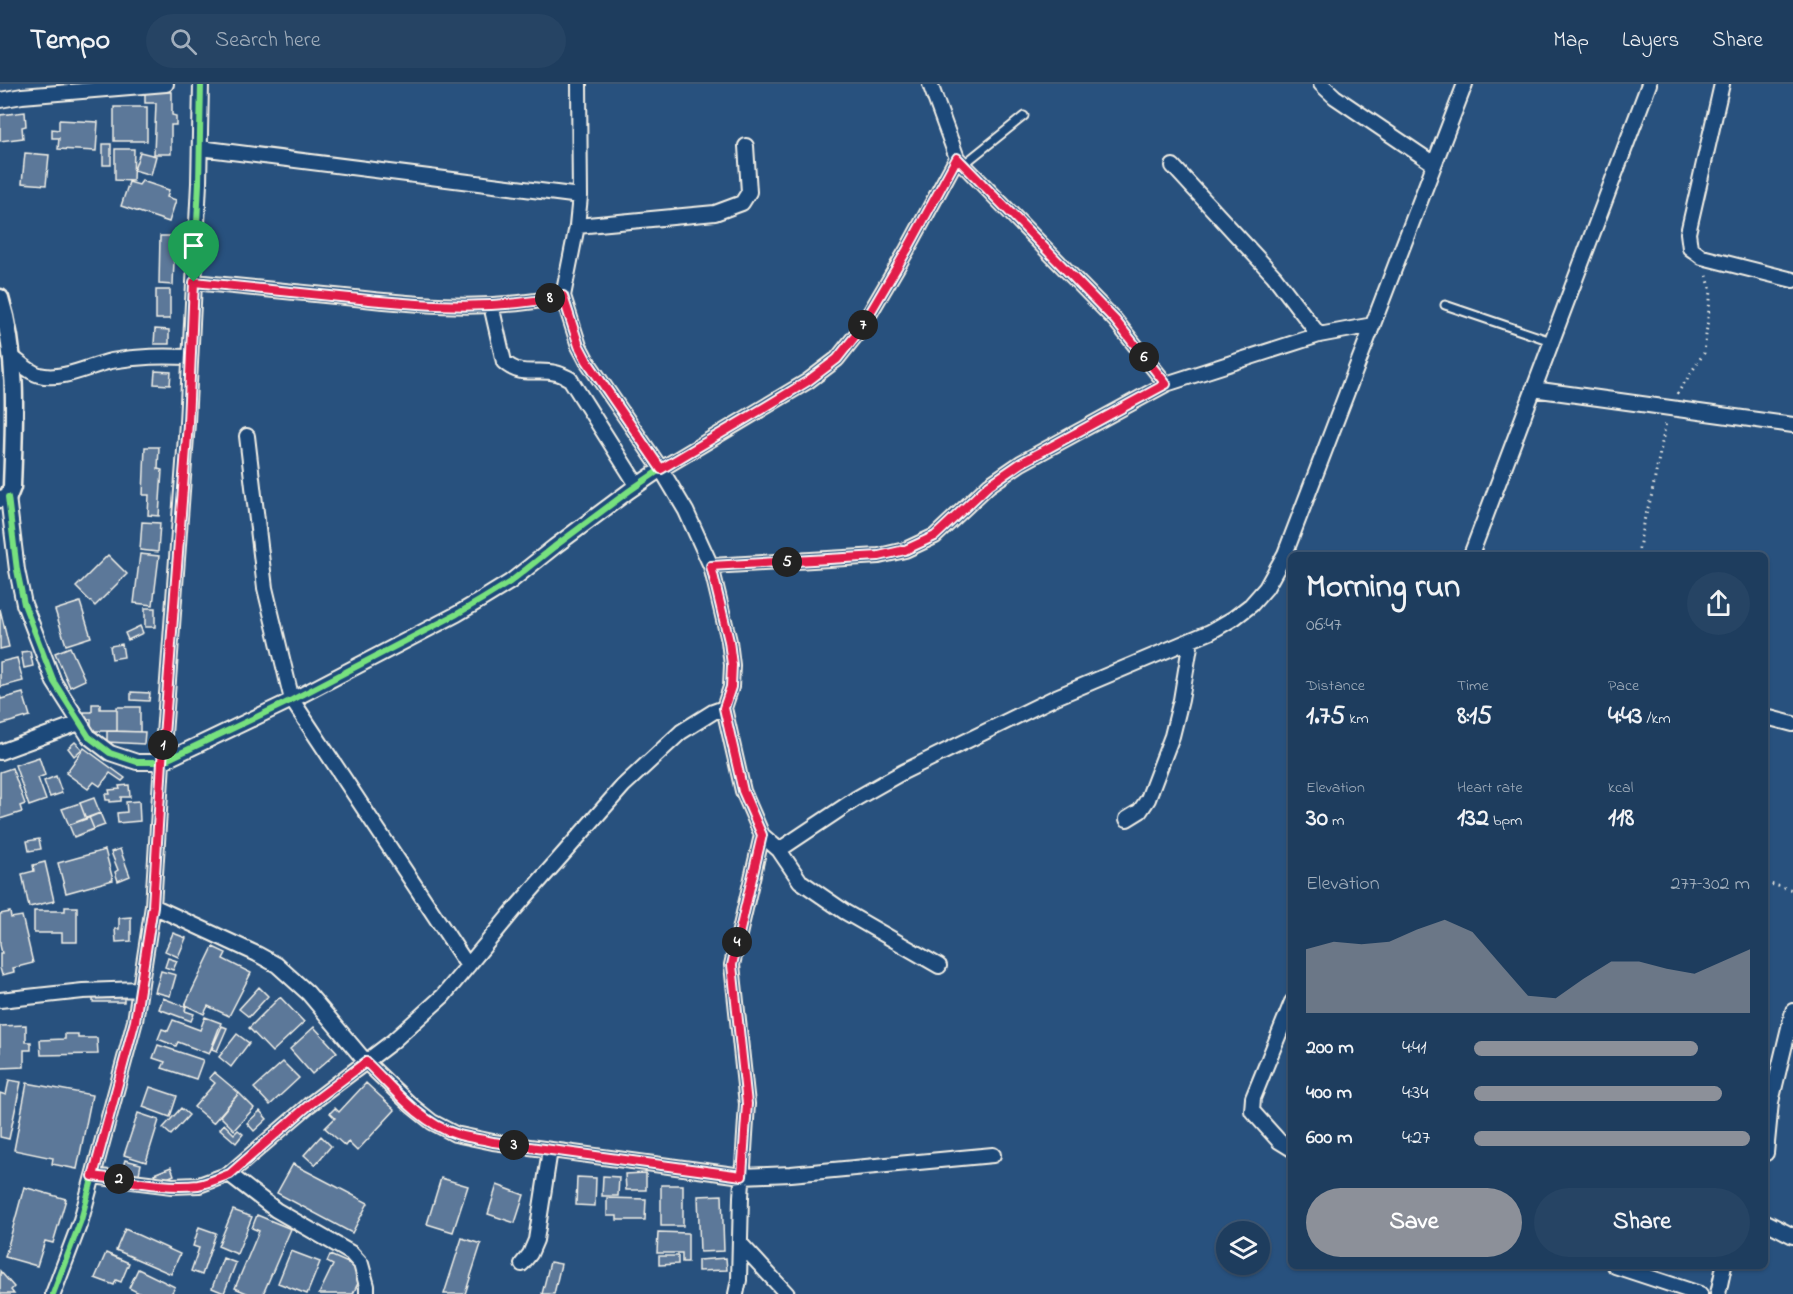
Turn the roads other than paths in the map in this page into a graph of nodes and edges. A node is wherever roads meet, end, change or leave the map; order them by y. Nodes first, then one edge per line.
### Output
1 (166, 84) edge
2 (201, 84) edge
3 (579, 84) edge
4 (930, 84) edge
5 (1321, 84) edge
6 (1465, 84) edge
7 (1648, 84) edge
8 (1722, 84) edge
9 (0, 100) edge
10 (1024, 116) dead end
11 (746, 146) dead end
12 (200, 148) junction
13 (960, 162) junction
14 (1434, 164) junction
15 (1173, 166) dead end
16 (580, 196) junction
17 (577, 226) junction
18 (1793, 279) edge
19 (194, 282) junction
20 (563, 296) junction
21 (0, 298) edge
22 (1445, 304) dead end
23 (491, 305) junction
24 (1372, 325) junction
25 (1319, 335) junction
26 (1551, 341) junction
27 (12, 357) junction
28 (190, 357) junction
29 (1166, 384) junction
30 (1533, 388) junction
31 (1793, 425) edge
32 (247, 436) dead end
33 (661, 469) junction
34 (637, 485) junction
35 (4, 498) edge
36 (1472, 552) edge
37 (711, 566) junction
38 (1191, 640) junction
39 (292, 700) junction
40 (724, 708) junction
41 (1768, 718) edge
42 (79, 723) junction
43 (1793, 724) edge
44 (0, 752) edge
45 (162, 762) junction
46 (1127, 819) dead end
47 (762, 835) junction
48 (779, 850) junction
49 (153, 906) junction
50 (468, 966) junction
51 (939, 966) dead end
52 (140, 989) junction
53 (0, 1000) edge
54 (1793, 1011) edge
55 (1288, 1012) edge
56 (366, 1062) junction
57 (1768, 1137) edge
58 (1288, 1147) edge
59 (550, 1150) junction
60 (993, 1155) dead end
61 (230, 1174) junction
62 (93, 1176) junction
63 (742, 1176) junction
64 (1768, 1223) edge
65 (1793, 1236) edge
66 (740, 1243) junction
67 (522, 1264) dead end
68 (1624, 1269) edge
69 (1723, 1269) edge
70 (53, 1294) edge
71 (367, 1294) edge
72 (736, 1294) edge
73 (787, 1294) edge
74 (1700, 1294) edge
75 (1718, 1294) edge

1 - 9 street
2 - 12 street
3 - 16 street
4 - 13 street
5 - 14 street
6 - 14 street
7 - 26 street
8 - 18 street
10 - 13 lane
11 - 17 street
12 - 16 street
12 - 19 street
13 - 29 street
13 - 33 street
14 - 24 street
15 - 25 street
16 - 17 street
17 - 20 street
19 - 23 street
19 - 28 street
20 - 23 street
20 - 33 street
21 - 27 street
22 - 26 lane
23 - 34 street
24 - 25 street
24 - 38 street
25 - 29 street
26 - 30 street
27 - 28 street
27 - 35 street
28 - 45 street
29 - 37 street
30 - 31 street
30 - 36 street
32 - 39 street
33 - 34 street
33 - 37 street
34 - 39 street
35 - 42 street
37 - 40 street
38 - 46 street
38 - 48 street
39 - 45 street
39 - 50 street
40 - 47 street
40 - 50 street
41 - 43 street
42 - 44 street
42 - 45 street
45 - 49 street
47 - 48 street
47 - 63 street
48 - 51 street
49 - 52 street
49 - 56 street
50 - 56 street
52 - 53 street
52 - 62 street
54 - 57 street
55 - 58 street
56 - 59 street
56 - 61 street
59 - 63 street
59 - 67 street
60 - 63 street
61 - 62 street
61 - 71 street
62 - 70 street
63 - 66 street
64 - 65 street
66 - 72 street
66 - 73 street
68 - 74 street
69 - 75 street

